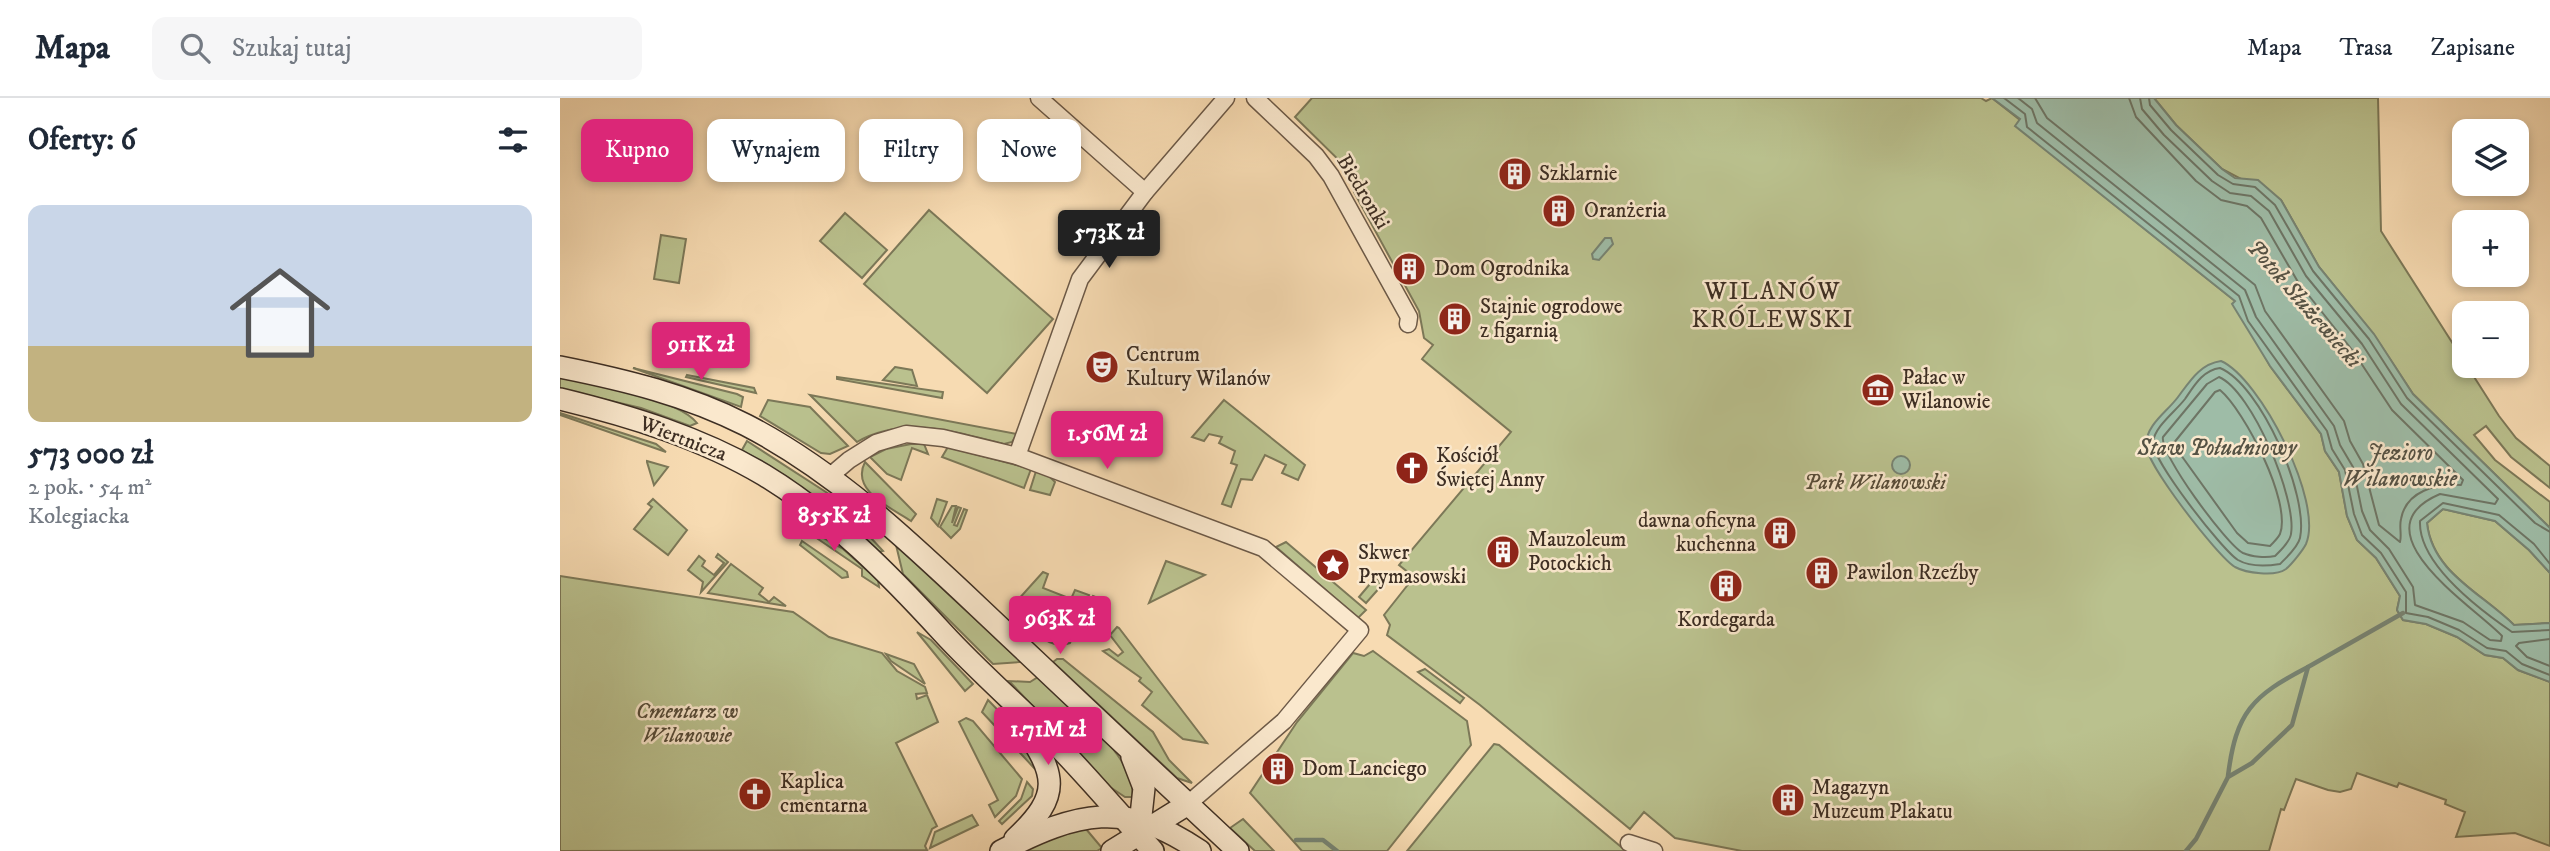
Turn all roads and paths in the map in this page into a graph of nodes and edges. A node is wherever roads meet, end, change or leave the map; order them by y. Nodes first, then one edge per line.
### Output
1 (1039, 98) edge
2 (1226, 98) edge
3 (1255, 98) edge
4 (1145, 192) junction
5 (1408, 324) dead end
6 (560, 367) edge
7 (560, 399) edge
8 (1017, 456) junction
9 (829, 477) junction
10 (1002, 692) junction
11 (1128, 748) junction
12 (1188, 804) junction
13 (1120, 815) junction
14 (1147, 833) edge
15 (1629, 843) dead end
16 (1002, 851) edge
17 (1112, 851) edge
18 (1200, 851) edge
19 (1238, 851) edge
20 (1654, 851) edge

1 - 4 street
2 - 4 street
3 - 5 street, Biedronki
4 - 8 street
6 - 9 main road, Wiertnicza
7 - 10 main road, Wiertnicza
8 - 9 street
8 - 12 street
9 - 11 main road, Wiertnicza
10 - 13 main road
10 - 16 main road
11 - 12 main road, Wiertnicza
11 - 14 main road
12 - 14 main road
12 - 19 main road, Wiertnicza
13 - 14 main road
13 - 16 main road
14 - 17 main road
14 - 18 main road
15 - 20 street

